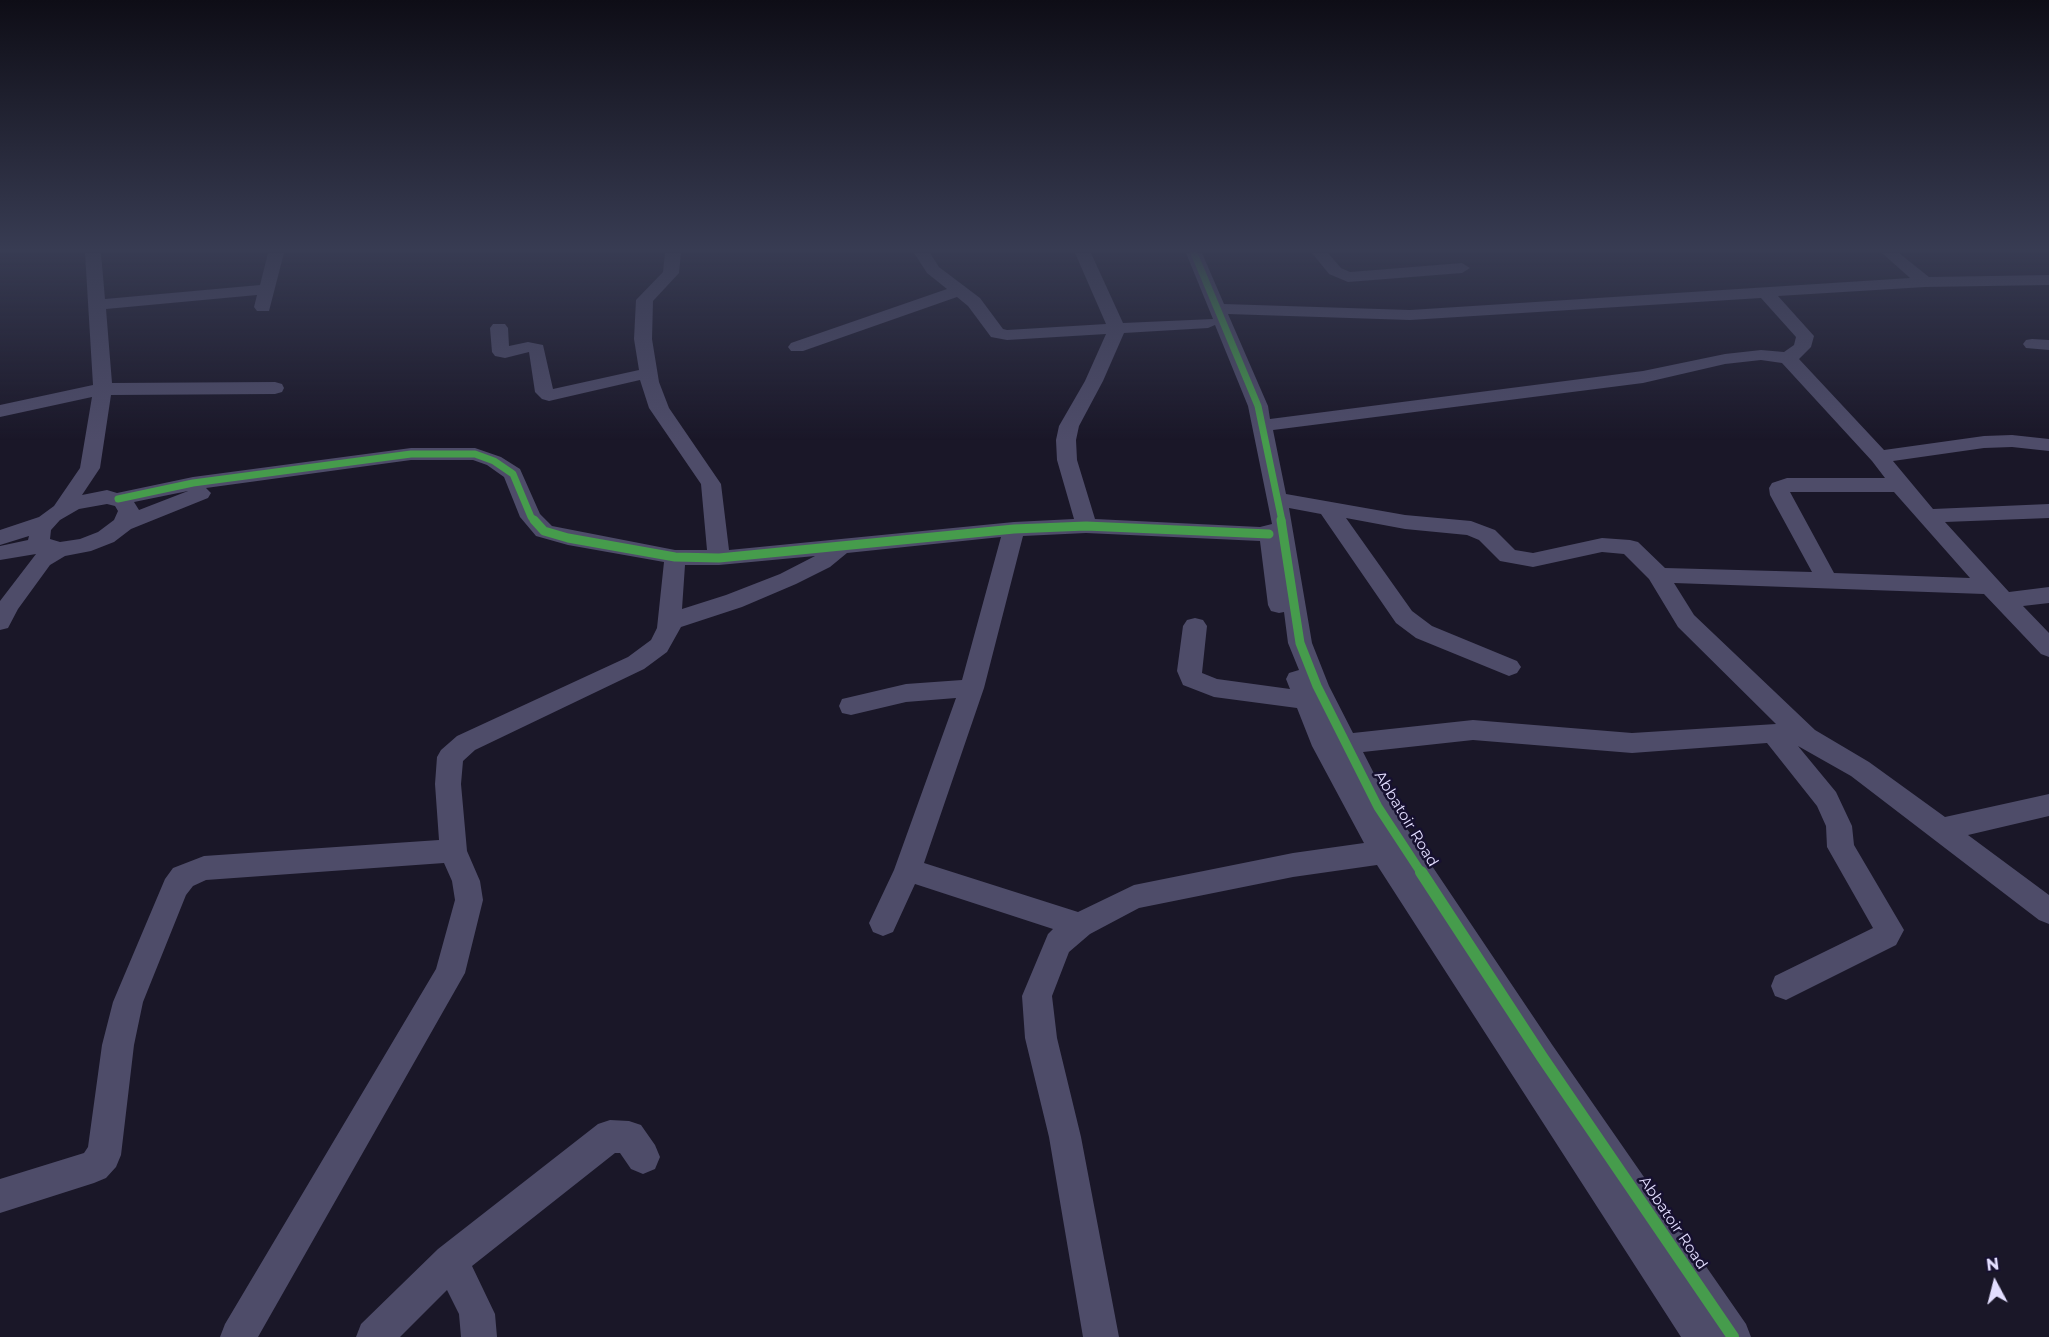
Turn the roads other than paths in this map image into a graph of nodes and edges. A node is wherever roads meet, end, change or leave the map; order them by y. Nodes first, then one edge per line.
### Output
1 (99, 315) edge
2 (644, 315) edge
3 (887, 315) edge
4 (984, 315) edge
5 (1111, 315) edge
6 (1223, 315) edge
7 (1786, 315) edge
8 (1213, 316) junction
9 (500, 328) dead end
10 (1117, 329) junction
11 (797, 347) dead end
12 (1788, 358) junction
13 (648, 373) junction
14 (275, 388) dead end
15 (103, 389) junction
16 (0, 411) edge
17 (1262, 426) junction
18 (2049, 445) edge
19 (1879, 457) junction
20 (90, 468) junction
21 (250, 476) junction
22 (1900, 485) junction
23 (112, 498) junction
24 (1278, 499) junction
25 (1328, 508) junction
26 (2049, 511) edge
27 (54, 515) junction
28 (1928, 516) junction
29 (123, 524) junction
30 (1086, 526) junction
31 (1014, 530) junction
32 (1269, 534) junction
33 (0, 538) edge
34 (841, 546) junction
35 (52, 547) junction
36 (0, 553) edge
37 (675, 557) junction
38 (719, 558) junction
39 (1659, 575) junction
40 (1827, 580) junction
41 (1997, 594) junction
42 (2049, 595) edge
43 (0, 622) edge
44 (669, 622) junction
45 (1196, 626) dead end
46 (2049, 648) edge
47 (1509, 667) dead end
48 (972, 688) junction
49 (1306, 700) junction
50 (851, 706) dead end
51 (1773, 733) junction
52 (1806, 737) junction
53 (1346, 744) junction
54 (2049, 805) edge
55 (1939, 830) junction
56 (453, 851) junction
57 (1384, 852) junction
58 (908, 870) junction
59 (2049, 911) edge
60 (883, 923) dead end
61 (1080, 925) junction
62 (1786, 986) dead end
63 (643, 1157) dead end
64 (0, 1196) edge
65 (450, 1261) junction
66 (238, 1337) edge
67 (374, 1337) edge
68 (479, 1337) edge
69 (1101, 1337) edge
70 (1702, 1337) edge
71 (1733, 1337) edge

1 - 15 street
2 - 13 street
3 - 11 street
4 - 10 street
5 - 10 street
6 - 8 street
7 - 12 street
8 - 10 street
8 - 17 street, Abbatoir Road
8 - 32 street, Abbatoir Road
9 - 13 street
10 - 30 street
12 - 17 street
12 - 19 street
13 - 38 street
14 - 15 street
15 - 16 street
15 - 20 street
17 - 24 street, Abbatoir Road
18 - 19 street
19 - 22 street
20 - 23 street
20 - 27 street
21 - 23 street
21 - 29 street
21 - 37 street
22 - 28 street
22 - 40 street
23 - 27 street
23 - 29 street
24 - 25 street
24 - 53 street, Abbatoir Road
25 - 39 street
25 - 47 street
26 - 28 street
27 - 33 street
27 - 35 street
28 - 41 street
29 - 35 street
30 - 31 street
30 - 32 street
31 - 34 street
31 - 48 street
32 - 49 street, Abbatoir Road
34 - 38 street
34 - 44 street
35 - 36 street
35 - 43 street
37 - 38 street
37 - 44 street
39 - 40 street
39 - 52 street
40 - 41 street
41 - 42 street
41 - 46 street
44 - 56 street
45 - 49 street
48 - 50 street
48 - 58 street
49 - 57 street, Abbatoir Road
51 - 52 street
51 - 53 street
51 - 62 street
52 - 55 street
53 - 71 street, Abbatoir Road
54 - 55 street
55 - 59 street
56 - 64 street
56 - 66 street
57 - 61 street
57 - 70 street, Abbatoir Road
58 - 60 street
58 - 61 street
61 - 69 street
63 - 65 street
65 - 67 street
65 - 68 street

